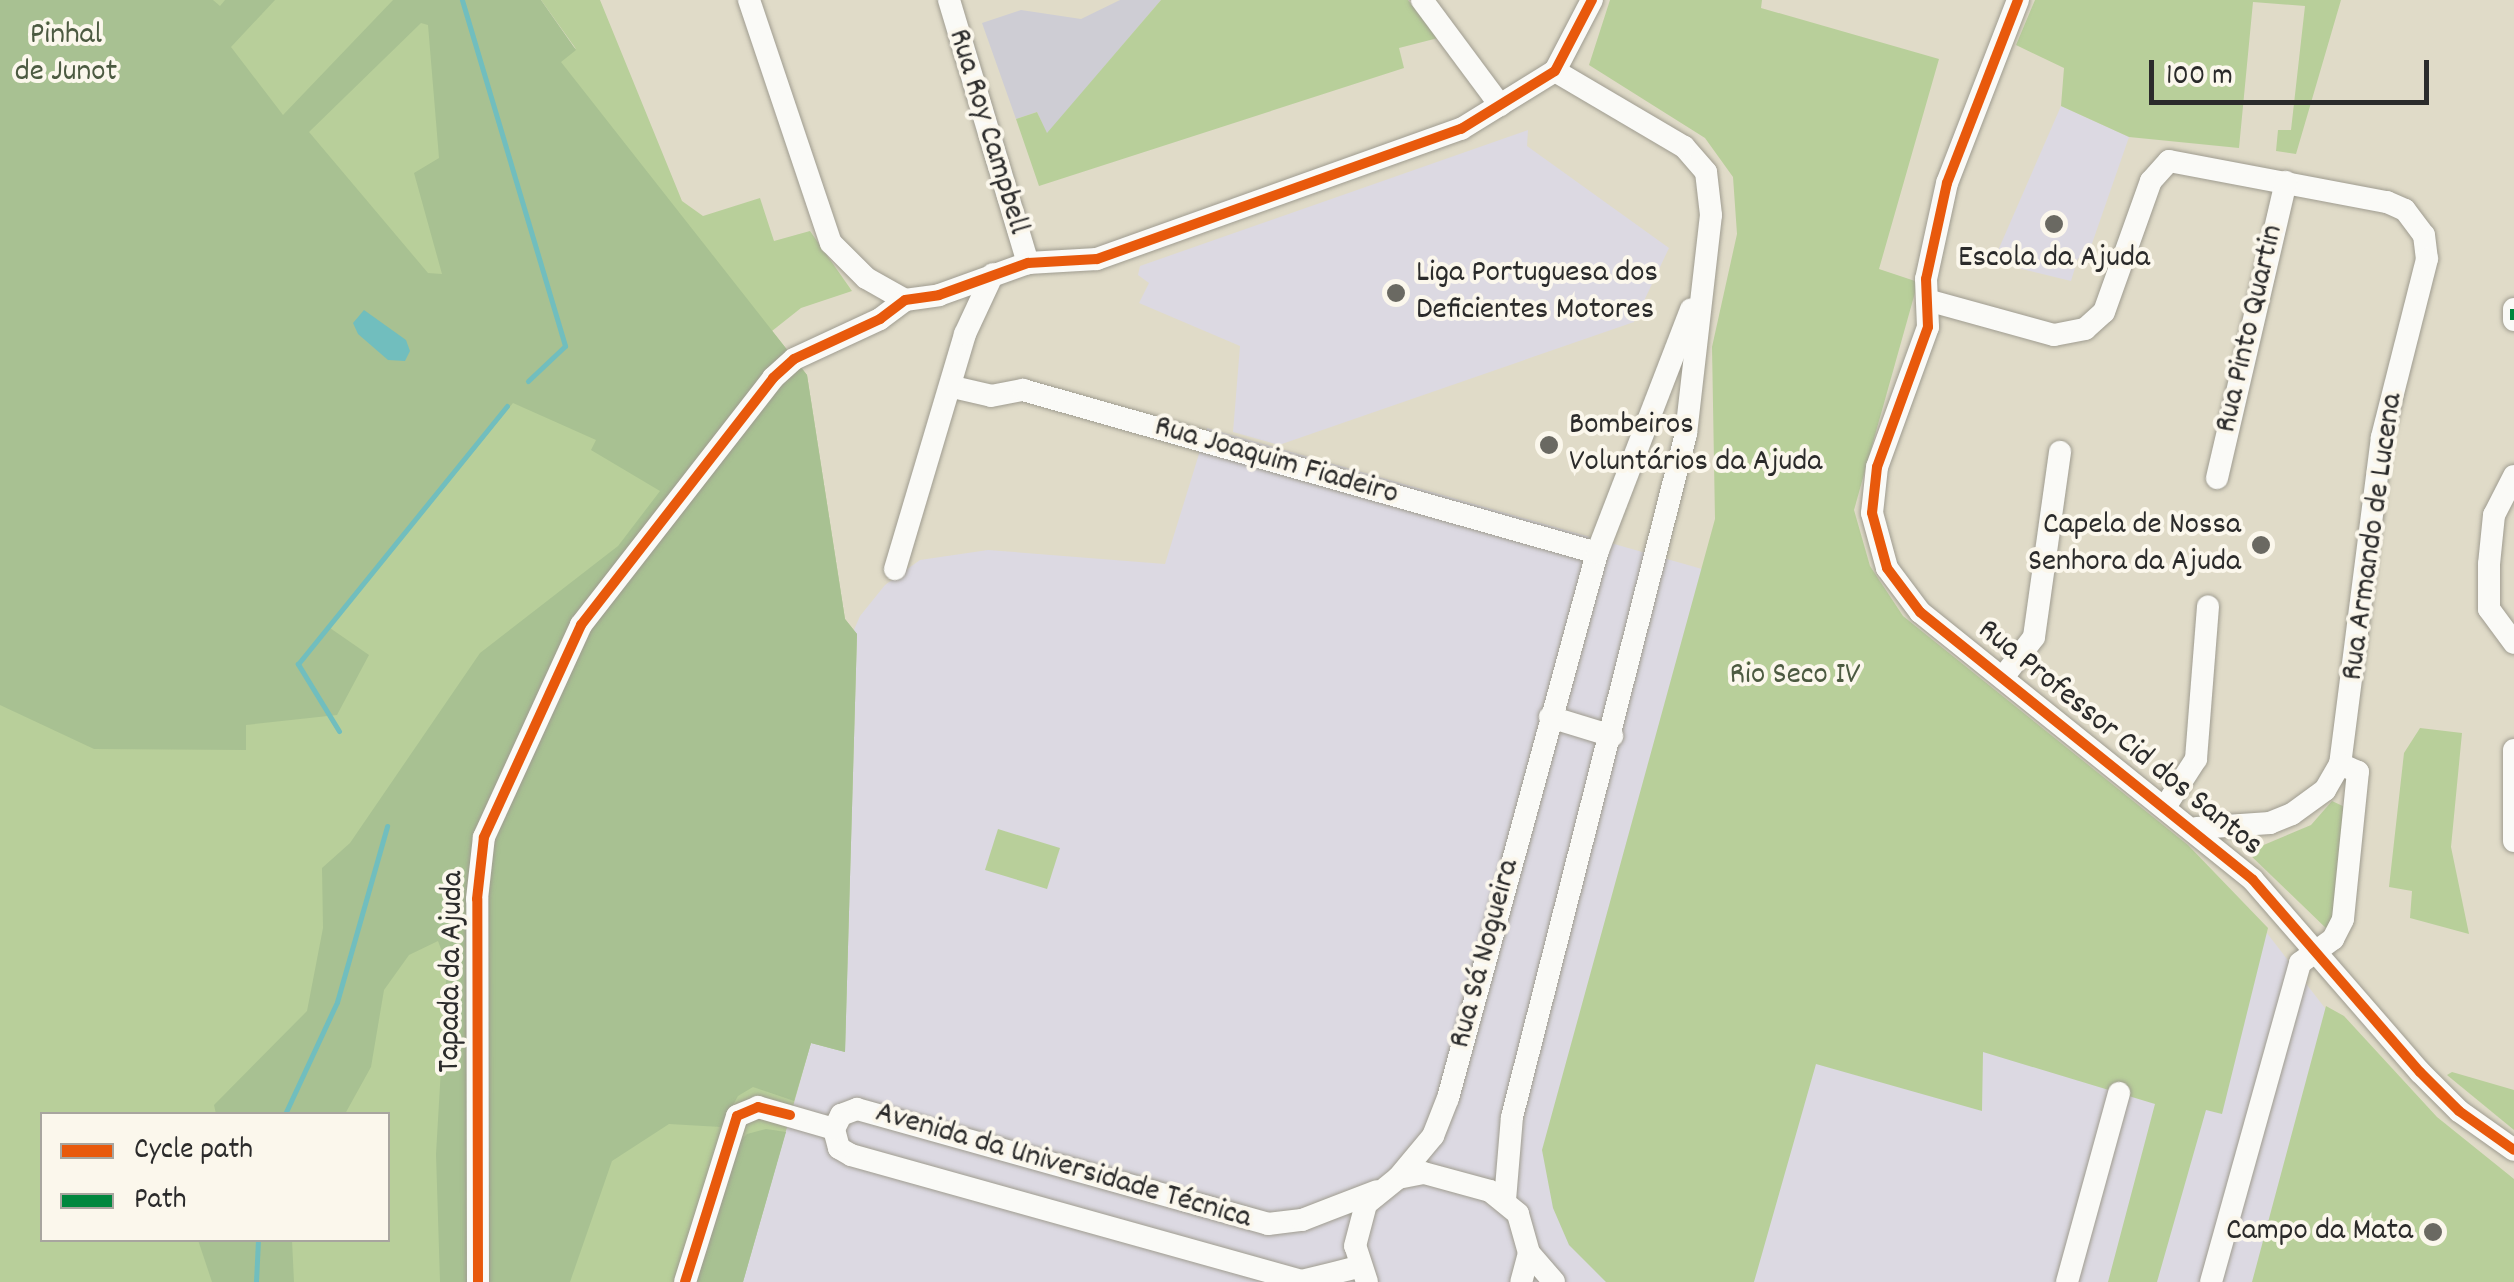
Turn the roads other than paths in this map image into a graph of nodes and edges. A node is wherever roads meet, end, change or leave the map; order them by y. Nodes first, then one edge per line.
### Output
1 (749, 0) edge
2 (949, 0) edge
3 (1422, 0) edge
4 (1592, 0) edge
5 (2018, 0) edge
6 (1554, 71) junction
7 (1500, 104) junction
8 (2286, 182) junction
9 (1028, 263) junction
10 (993, 274) junction
11 (1701, 284) junction
12 (905, 300) junction
13 (1927, 300) junction
14 (2514, 309) edge
15 (2514, 320) edge
16 (953, 387) junction
17 (1654, 405) junction
18 (1686, 434) junction
19 (2060, 452) dead end
20 (2217, 478) dead end
21 (2511, 482) edge
22 (1597, 553) junction
23 (2514, 558) edge
24 (2489, 564) junction
25 (895, 570) dead end
26 (2208, 606) dead end
27 (2514, 609) edge
28 (2489, 610) junction
29 (2514, 644) edge
30 (2004, 676) junction
31 (1550, 717) junction
32 (1612, 736) junction
33 (2514, 750) edge
34 (2340, 764) junction
35 (2167, 804) junction
36 (2197, 828) junction
37 (2514, 840) edge
38 (2318, 950) junction
39 (2118, 1093) dead end
40 (834, 1128) junction
41 (2514, 1150) edge
42 (1398, 1178) junction
43 (1377, 1191) junction
44 (1505, 1200) junction
45 (1529, 1253) junction
46 (1363, 1275) edge
47 (478, 1282) edge
48 (685, 1282) edge
49 (1521, 1282) edge
50 (1554, 1282) edge
51 (2067, 1282) edge
52 (2212, 1282) edge

1 - 12 street
2 - 9 street, Rua Roy Campbell
3 - 7 street
4 - 6 street
5 - 13 street, Rua Professor Cid dos Santos
6 - 7 street
6 - 11 street, Rua Sá Nogueira
7 - 9 street
8 - 13 street, Rua Armando de Lucena
8 - 20 street, Rua Pinto Quartin
8 - 34 street, Rua Armando de Lucena
9 - 10 street
10 - 12 street
10 - 16 street
11 - 17 street, Rua Sá Nogueira
11 - 18 street, Rua Sá Nogueira
12 - 47 street, Tapada da Ajuda
13 - 30 street, Rua Professor Cid dos Santos
14 - 15 street
16 - 22 street, Rua Joaquim Fiadeiro
16 - 25 street
17 - 18 street
17 - 22 street, Rua Sá Nogueira
18 - 32 street, Rua Sá Nogueira
19 - 30 street
21 - 24 street
22 - 31 street, Rua Sá Nogueira
23 - 24 street
24 - 28 street
26 - 35 street
27 - 28 street
28 - 29 street
30 - 35 street, Rua Professor Cid dos Santos
31 - 32 street
31 - 42 street, Rua Sá Nogueira
32 - 44 street, Rua Sá Nogueira
33 - 37 street
34 - 36 street
34 - 38 street
35 - 36 street, Rua Professor Cid dos Santos
36 - 38 street, Rua Professor Cid dos Santos
38 - 41 street, Rua Professor Cid dos Santos
38 - 52 street
39 - 51 street
40 - 43 street, Avenida da Universidade Técnica
40 - 46 street, Avenida da Universidade Técnica
40 - 48 street
42 - 43 street, Rua Sá Nogueira
42 - 44 street
43 - 46 street
44 - 45 street
45 - 49 street
45 - 50 street

